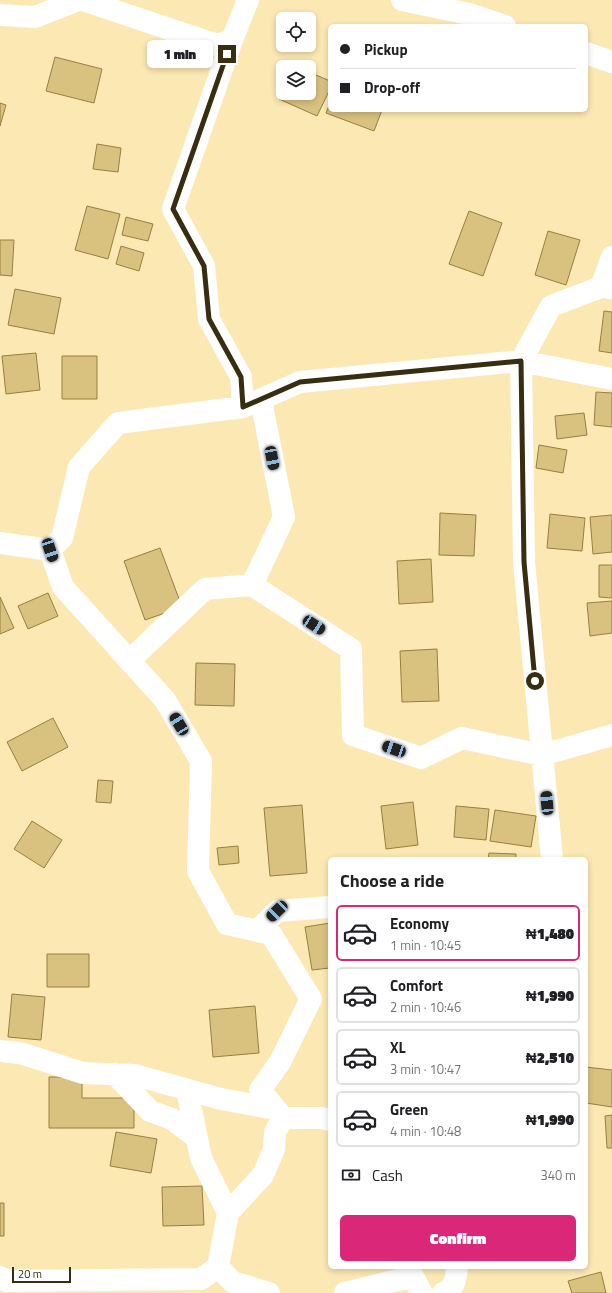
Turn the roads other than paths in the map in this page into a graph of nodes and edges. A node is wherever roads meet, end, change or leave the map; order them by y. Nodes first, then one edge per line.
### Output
1 (78, 0) edge
2 (83, 0) edge
3 (248, 0) edge
4 (402, 0) edge
5 (471, 7) edge
6 (0, 15) edge
7 (501, 24) edge
8 (232, 40) junction
9 (588, 54) edge
10 (612, 62) edge
11 (612, 257) edge
12 (606, 288) edge
13 (521, 361) junction
14 (612, 379) edge
15 (252, 403) junction
16 (0, 543) edge
17 (50, 550) junction
18 (252, 585) junction
19 (129, 661) junction
20 (612, 735) edge
21 (542, 755) junction
22 (552, 857) edge
23 (328, 906) edge
24 (257, 930) junction
25 (0, 1050) edge
26 (115, 1074) junction
27 (187, 1090) junction
28 (279, 1114) junction
29 (328, 1120) edge
30 (197, 1138) junction
31 (228, 1213) junction
32 (218, 1267) junction
33 (457, 1269) edge
34 (0, 1277) edge
35 (415, 1278) edge
36 (253, 1291) edge
37 (345, 1293) edge
38 (443, 1293) edge

1 - 6 street
2 - 8 street
3 - 8 street
4 - 5 street
5 - 7 street
8 - 15 street
9 - 10 street
11 - 12 street
12 - 13 street
13 - 14 street
13 - 15 street
13 - 21 street
15 - 17 street
15 - 18 street
16 - 17 street
17 - 19 street
18 - 19 street
18 - 21 street
19 - 24 street
20 - 21 street
21 - 22 street
23 - 24 street
24 - 28 street
25 - 26 street
26 - 27 street
26 - 30 street
27 - 28 street
27 - 30 street
28 - 29 street
28 - 31 street
30 - 31 street
31 - 32 street
32 - 34 street
32 - 36 street
33 - 38 street
35 - 37 street

